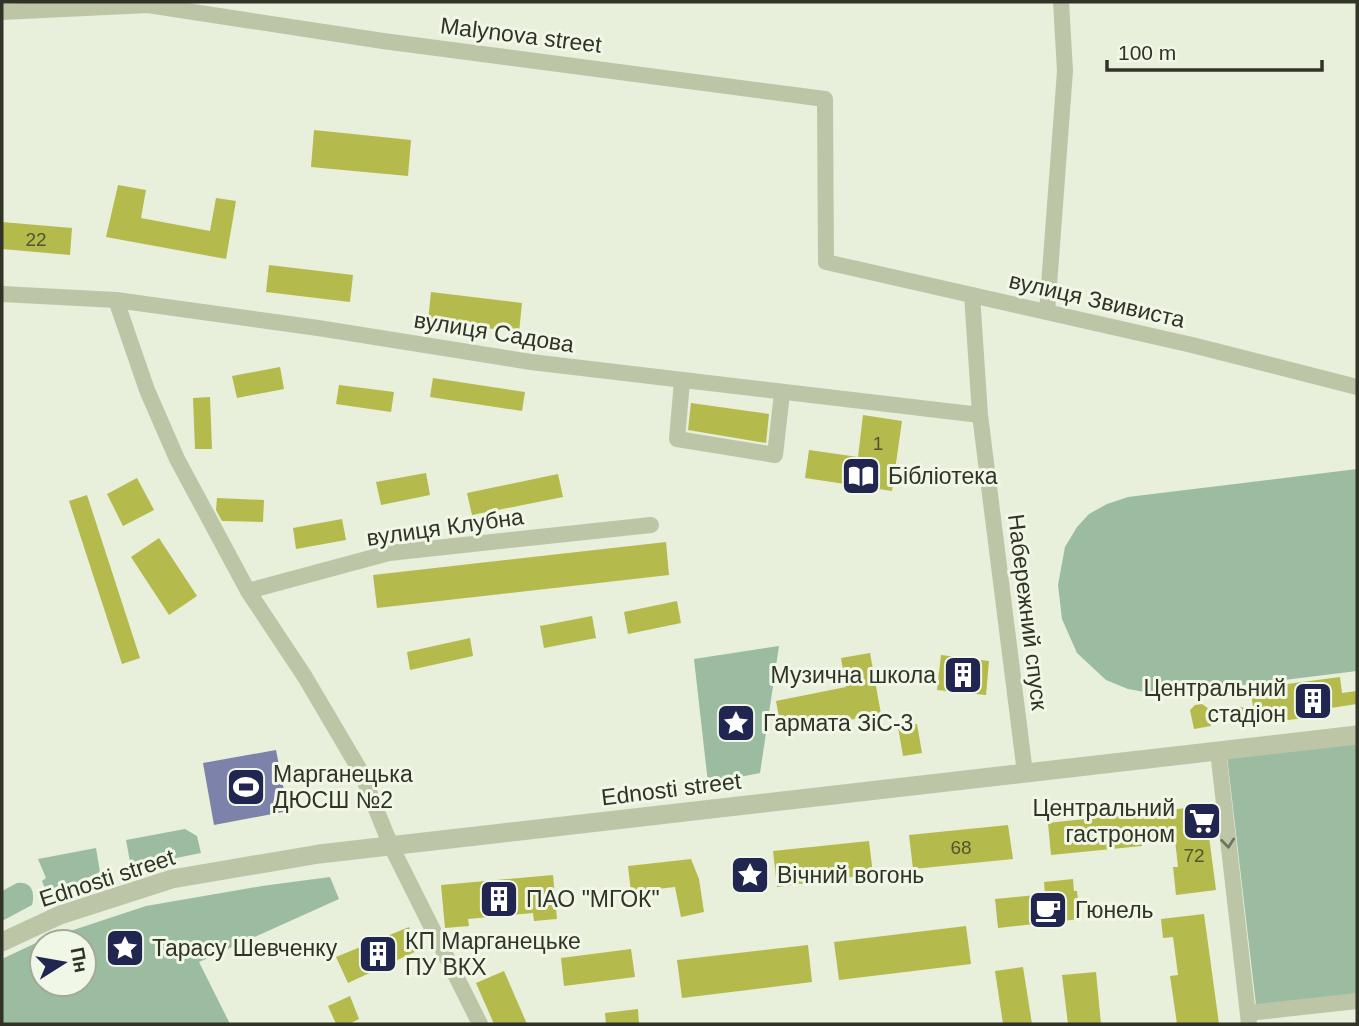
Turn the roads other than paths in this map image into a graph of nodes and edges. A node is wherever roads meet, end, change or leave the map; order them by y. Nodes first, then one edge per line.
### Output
1 (1061, 2) edge
2 (2, 12) edge
3 (827, 262) joint
4 (2, 294) edge
5 (972, 295) junction
6 (116, 300) junction
7 (1046, 312) junction
8 (682, 381) junction
9 (1357, 387) edge
10 (782, 393) junction
11 (980, 415) junction
12 (651, 525) dead end
13 (248, 591) junction
14 (1357, 735) edge
15 (1218, 751) junction
16 (1025, 773) junction
17 (391, 846) junction
18 (2, 942) edge
19 (1357, 1001) edge
20 (1248, 1019) edge
21 (480, 1024) edge

1 - 7 street
2 - 3 street, Malynova street
3 - 5 street, вулиця Звивиста
4 - 6 street, вулиця Садова
5 - 7 street, вулиця Звивиста
5 - 11 street, Набережний спуск
6 - 8 street, вулиця Садова
6 - 13 street
7 - 9 street, вулиця Звивиста
8 - 10 street, вулиця Садова
8 - 10 street
10 - 11 street, вулиця Садова
11 - 16 street, Набережний спуск
12 - 13 street, вулиця Клубна
13 - 17 street
14 - 15 street, Ednosti street
15 - 16 street, Ednosti street
15 -> 20 street
16 - 17 street, Ednosti street
17 - 18 street, Ednosti street
17 - 21 street
19 - 20 street

